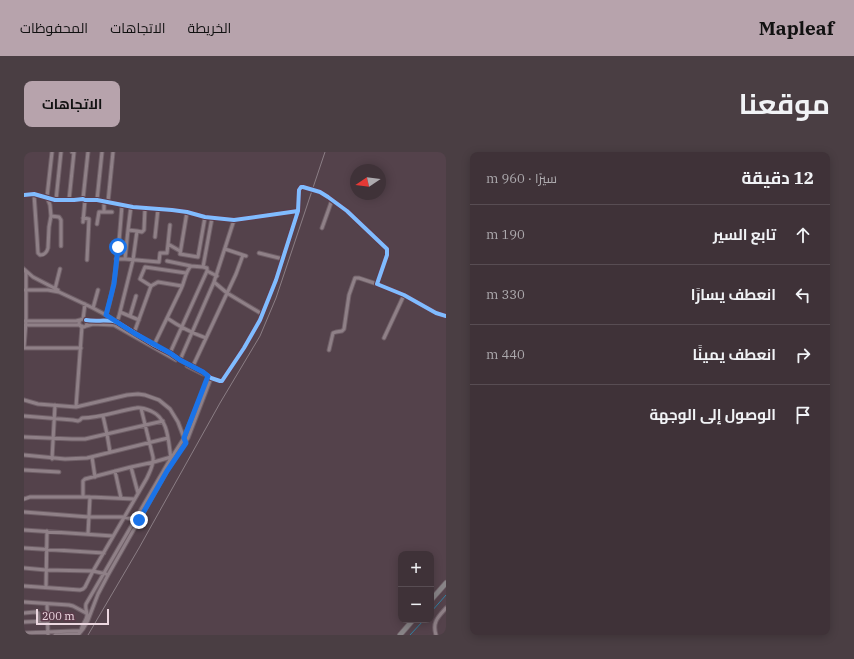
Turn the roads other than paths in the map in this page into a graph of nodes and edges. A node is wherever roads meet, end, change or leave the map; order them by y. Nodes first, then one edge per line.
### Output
1 (52, 152) edge
2 (61, 152) edge
3 (72, 152) edge
4 (88, 152) edge
5 (102, 152) edge
6 (113, 152) edge
7 (34, 194) junction
8 (24, 195) edge
9 (47, 197) junction
10 (56, 200) junction
11 (69, 200) junction
12 (84, 200) junction
13 (98, 200) junction
14 (332, 200) junction
15 (106, 202) junction
16 (122, 205) junction
17 (131, 206) junction
18 (145, 208) junction
19 (158, 209) junction
20 (298, 211) junction
21 (104, 212) junction
22 (112, 212) dead end
23 (186, 212) junction
24 (51, 216) junction
25 (205, 217) junction
26 (212, 218) junction
27 (234, 220) junction
28 (98, 224) dead end
29 (170, 225) dead end
30 (322, 228) dead end
31 (128, 230) junction
32 (137, 231) junction
33 (155, 237) dead end
34 (168, 244) junction
35 (61, 246) dead end
36 (225, 249) junction
37 (180, 251) junction
38 (259, 253) dead end
39 (116, 259) junction
40 (125, 259) junction
41 (282, 259) junction
42 (87, 260) dead end
43 (133, 260) junction
44 (167, 261) dead end
45 (191, 266) junction
46 (203, 266) junction
47 (60, 269) dead end
48 (24, 271) edge
49 (207, 271) junction
50 (186, 273) junction
51 (216, 276) junction
52 (214, 282) junction
53 (377, 284) junction
54 (151, 286) junction
55 (182, 286) junction
56 (25, 290) edge
57 (55, 290) junction
58 (98, 290) dead end
59 (227, 293) junction
60 (404, 295) junction
61 (136, 296) dead end
62 (85, 304) junction
63 (93, 308) junction
64 (120, 312) junction
65 (262, 314) junction
66 (106, 315) junction
67 (130, 316) junction
68 (446, 316) edge
69 (167, 318) junction
70 (83, 320) junction
71 (139, 320) junction
72 (117, 322) junction
73 (25, 323) edge
74 (82, 326) junction
75 (181, 328) junction
76 (134, 333) junction
77 (193, 334) junction
78 (206, 338) junction
79 (384, 338) dead end
80 (154, 345) junction
81 (24, 348) edge
82 (80, 348) junction
83 (329, 350) dead end
84 (170, 353) junction
85 (180, 360) junction
86 (193, 366) junction
87 (209, 376) junction
88 (24, 400) edge
89 (55, 405) junction
90 (76, 407) junction
91 (141, 408) junction
92 (24, 416) edge
93 (103, 416) junction
94 (54, 418) junction
95 (163, 421) junction
96 (145, 425) junction
97 (107, 434) junction
98 (24, 437) edge
99 (168, 438) junction
100 (184, 438) junction
101 (53, 439) junction
102 (150, 442) junction
103 (186, 443) junction
104 (110, 452) junction
105 (24, 455) edge
106 (92, 457) junction
107 (171, 458) junction
108 (52, 459) junction
109 (154, 462) junction
110 (173, 462) junction
111 (131, 467) junction
112 (24, 470) edge
113 (116, 471) junction
114 (59, 472) dead end
115 (95, 477) junction
116 (138, 493) junction
117 (83, 497) junction
118 (90, 497) junction
119 (121, 498) junction
120 (24, 499) edge
121 (134, 499) junction
122 (24, 512) edge
123 (89, 516) junction
124 (124, 517) junction
125 (137, 520) junction
126 (24, 530) edge
127 (47, 531) junction
128 (88, 534) junction
129 (113, 536) junction
130 (24, 548) edge
131 (46, 549) junction
132 (104, 553) junction
133 (24, 568) edge
134 (46, 570) junction
135 (93, 571) junction
136 (104, 574) junction
137 (108, 575) junction
138 (446, 583) edge
139 (24, 586) edge
140 (46, 587) junction
141 (446, 588) edge
142 (434, 597) edge
143 (434, 601) edge
144 (24, 602) edge
145 (47, 604) junction
146 (446, 608) edge
147 (24, 613) edge
148 (88, 614) junction
149 (48, 621) junction
150 (24, 622) edge
151 (39, 622) junction
152 (410, 623) edge
153 (414, 623) edge
154 (79, 633) edge
155 (24, 634) edge
156 (48, 634) edge
157 (56, 635) edge
158 (400, 635) edge
159 (404, 635) edge
160 (436, 635) edge

1 - 9 street
2 - 10 street
3 - 11 street
4 - 12 street
5 - 13 street
6 - 15 street
7 - 8 street
7 - 9 street
7 - 24 street
9 - 10 street
9 - 24 street
10 - 11 street
11 - 12 street
12 - 13 street
12 - 42 street
13 - 15 street
14 - 20 street
14 - 30 street
14 - 53 street
15 - 16 street
15 - 21 street
16 - 17 street
16 - 39 street
17 - 18 street
17 - 31 street
18 - 19 street
18 - 32 street
19 - 23 street
19 - 33 street
20 - 27 street
20 - 41 street
21 - 22 street
21 - 28 street
23 - 25 street
23 - 37 street
24 - 35 street
25 - 26 street
25 - 37 street
26 - 27 street
26 - 46 street
27 - 36 street
29 - 34 street
31 - 32 street
31 - 40 street
32 - 43 street
34 - 37 street
34 - 43 street
36 - 51 street
36 - 59 street
38 - 41 street
39 - 40 street
39 - 66 street
40 - 43 street
41 - 65 street
43 - 64 street
44 - 45 street
45 - 46 street
45 - 50 street
46 - 49 street
47 - 57 street
48 - 56 street
48 - 57 street
49 - 51 street
49 - 75 street
50 - 54 street
50 - 55 street
51 - 52 street
52 - 59 street
52 - 77 street
53 - 60 street
53 - 83 street
54 - 55 street
54 - 71 street
55 - 69 street
56 - 57 street
56 - 73 street
57 - 62 street
58 - 63 street
59 - 65 street
59 - 78 street
60 - 68 street
60 - 79 street
61 - 67 street
62 - 63 street
62 - 70 street
63 - 66 street
64 - 67 street
64 - 72 street
65 - 87 street
66 - 72 street
67 - 71 street
69 - 75 street
69 - 80 street
70 - 72 street
70 - 73 street
70 - 74 street
70 - 74 street
71 - 76 street
72 - 76 street
73 - 74 street
73 - 81 street
74 - 82 street
74 - 87 street
75 - 77 street
75 - 84 street
76 - 80 street
77 - 78 street
77 - 85 street
78 - 86 street
80 - 84 street
81 - 82 street
82 - 90 street
84 - 85 street
85 - 86 street
86 - 87 street
87 - 100 street
87 - 103 street
88 - 89 street
89 - 90 street
89 - 94 street
90 - 100 street
91 - 93 street
91 - 95 street
91 - 96 street
92 - 94 street
93 - 94 street
93 - 97 street
94 - 101 street
95 - 96 street
95 - 99 street
96 - 97 street
96 - 102 street
97 - 101 street
97 - 104 street
98 - 101 street
99 - 102 street
99 - 107 street
100 - 103 street
100 - 107 street
101 - 108 street
102 - 104 street
102 - 109 street
103 - 110 street
104 - 106 street
105 - 108 street
106 - 108 street
106 - 115 street
107 - 109 street
107 - 110 street
107 - 125 street
109 - 111 street
109 - 116 street
110 - 125 street
111 - 113 street
111 - 116 street
112 - 114 street
113 - 115 street
113 - 119 street
115 - 117 street
116 - 121 street
117 - 118 street
117 - 120 street
118 - 119 street
118 - 123 street
119 - 121 street
121 - 124 street
122 - 123 street
123 - 124 street
123 - 128 street
124 - 125 street
124 - 129 street
125 - 136 street
125 - 137 street
126 - 127 street
127 - 128 street
127 - 131 street
128 - 129 street
129 - 132 street
130 - 131 street
131 - 132 street
131 - 134 street
132 - 135 street
133 - 134 street
134 - 135 street
134 - 140 street
135 - 136 street
135 - 140 street
136 - 137 street
136 - 148 street
137 - 148 street
138 - 142 main road
139 - 140 street
141 - 143 main road
144 - 145 street
145 - 148 street
145 - 149 street
146 - 160 street
147 - 151 street
148 - 154 street
149 - 151 street
149 - 156 street
150 - 151 street
152 - 158 main road
153 - 159 main road
154 - 156 street
154 - 157 street
155 - 156 street

